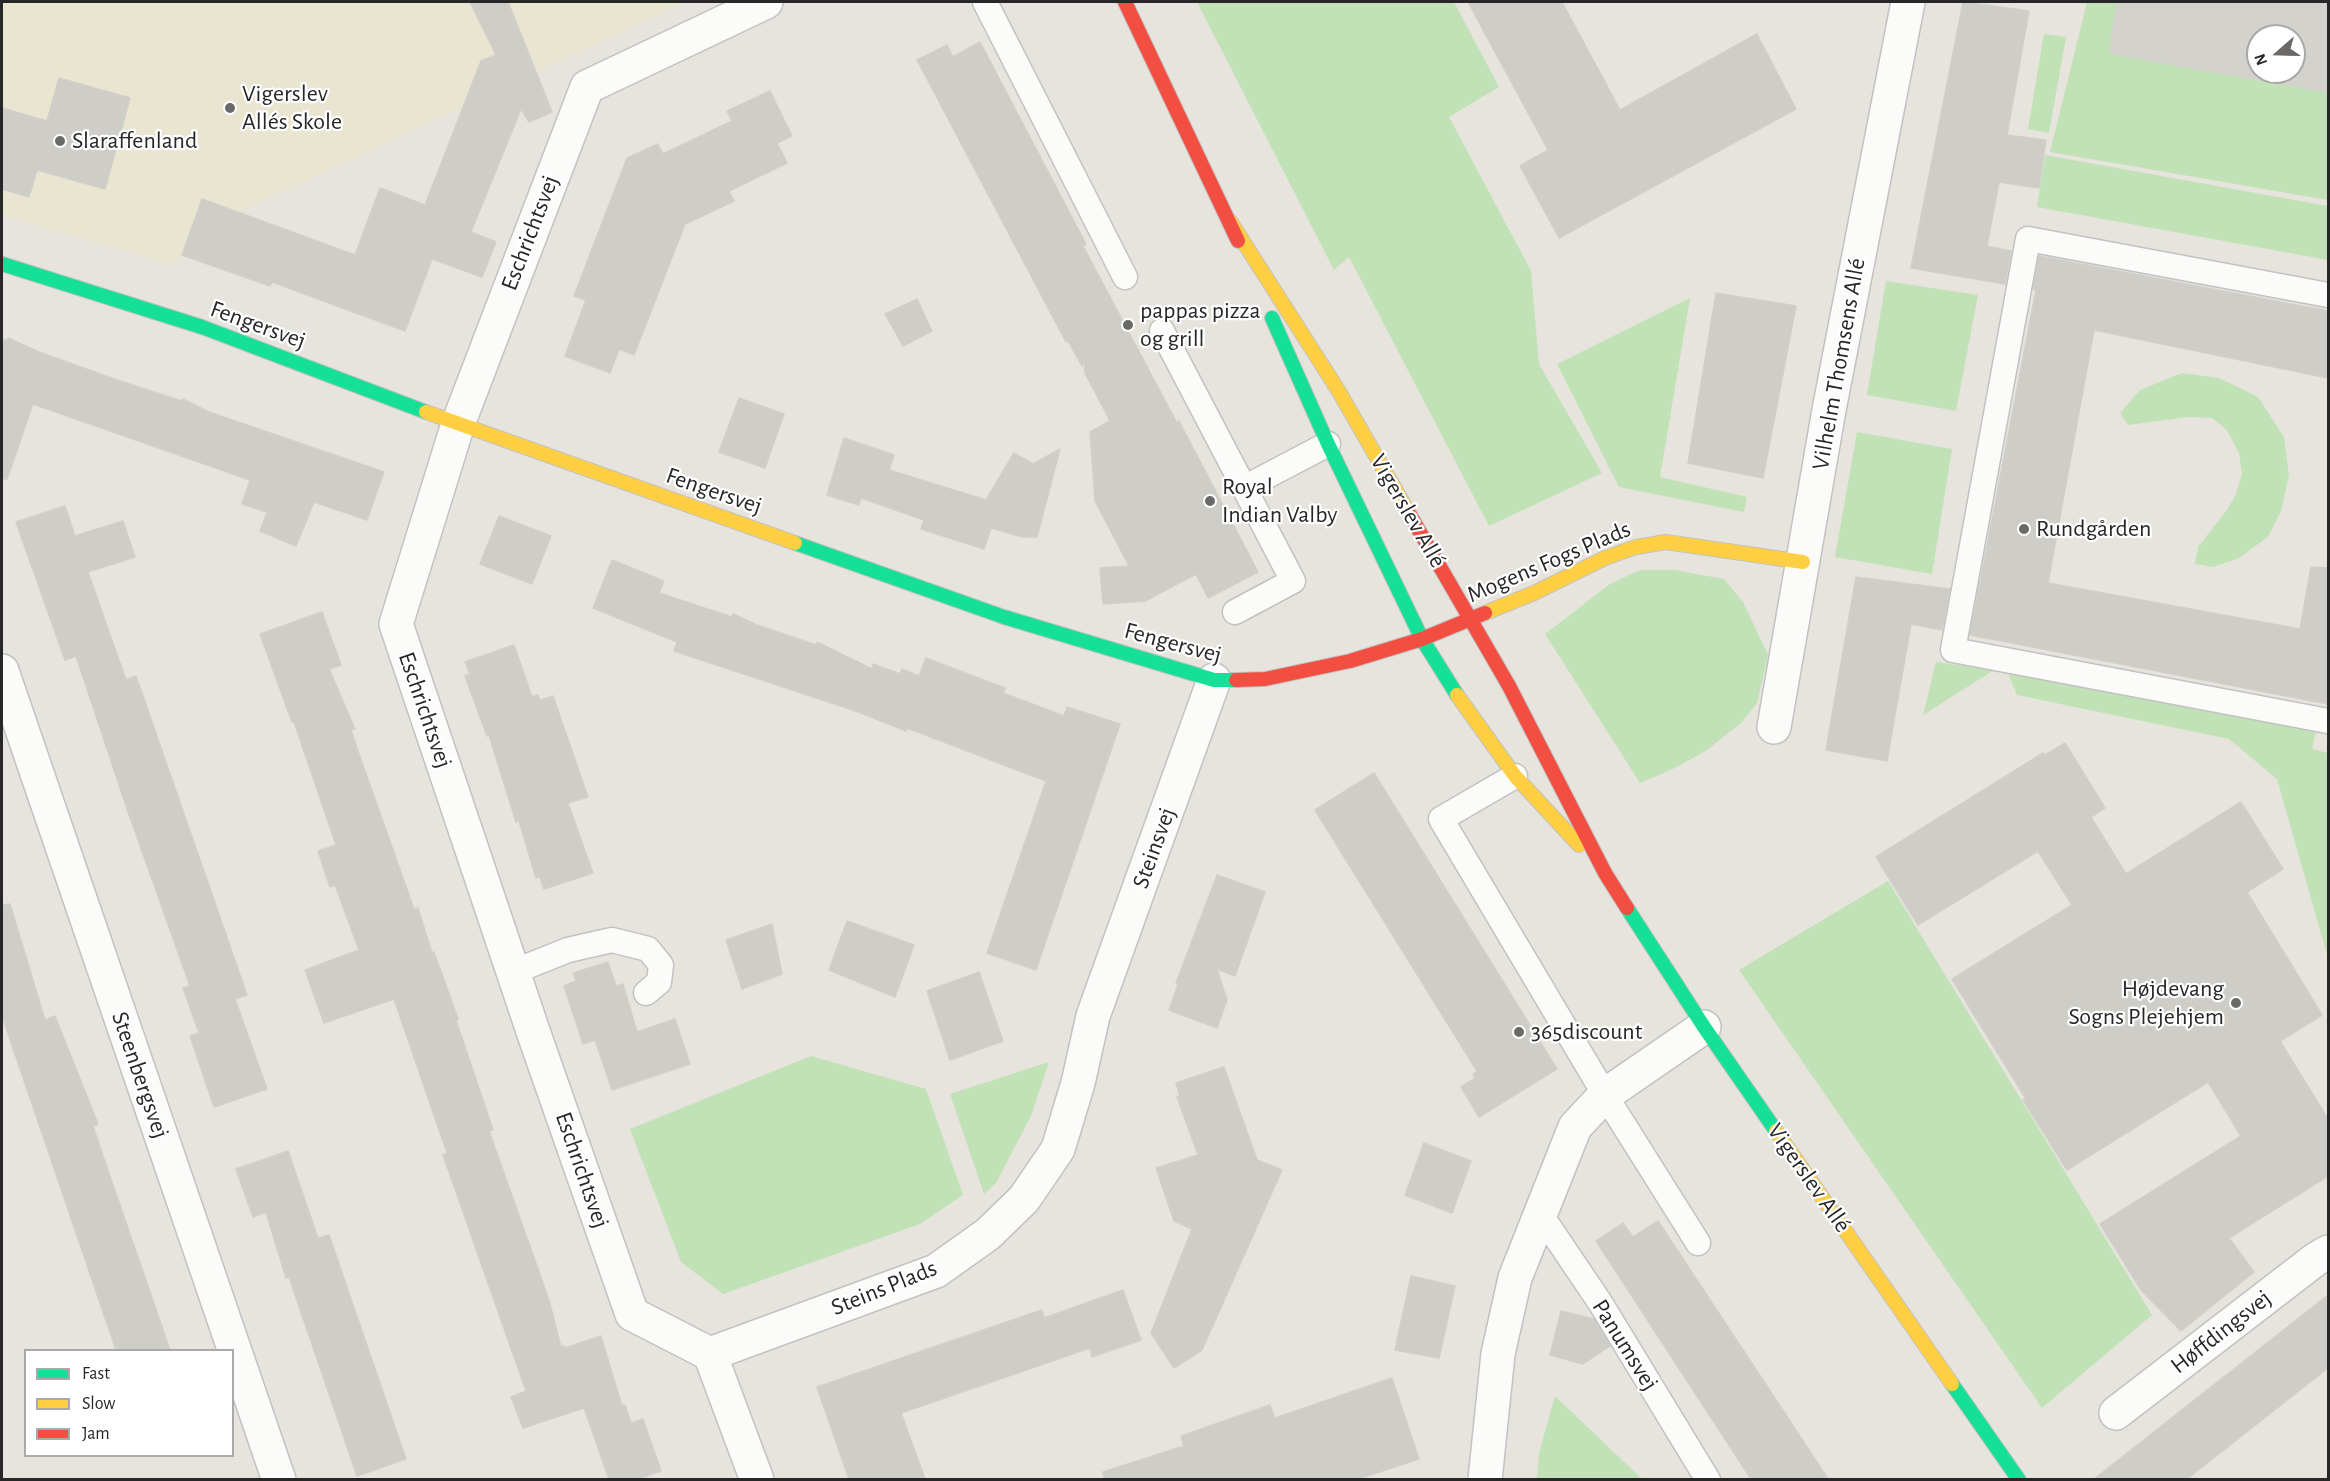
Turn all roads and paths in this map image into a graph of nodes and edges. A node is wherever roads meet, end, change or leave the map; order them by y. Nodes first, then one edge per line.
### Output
1 (766, 2) edge
2 (985, 2) edge
3 (1125, 2) edge
4 (1908, 2) edge
5 (1230, 221) junction
6 (2, 264) edge
7 (1125, 277) dead end
8 (2328, 295) edge
9 (1162, 331) dead end
10 (458, 424) junction
11 (1328, 444) junction
12 (1244, 488) junction
13 (1803, 562) junction
14 (1235, 612) dead end
15 (1470, 619) junction
16 (1422, 639) junction
17 (2, 671) edge
18 (1214, 680) junction
19 (2328, 721) edge
20 (1774, 728) dead end
21 (1515, 776) junction
22 (1605, 873) junction
23 (513, 972) junction
24 (646, 993) dead end
25 (1093, 1016) joint
26 (1704, 1027) junction
27 (1605, 1095) junction
28 (1539, 1212) junction
29 (1698, 1243) dead end
30 (2328, 1252) edge
31 (710, 1354) junction
32 (2116, 1413) dead end
33 (279, 1479) edge
34 (757, 1479) edge
35 (1485, 1479) edge
36 (1708, 1479) edge
37 (2019, 1479) edge

1 - 10 street, Eschrichtsvej
2 - 7 lane
3 - 5 street, Vigerslev Allé
4 - 13 street, Vilhelm Thomsens Allé
5 - 11 street, Vigerslev Allé
5 - 15 street, Vigerslev Allé
6 - 10 street, Fengersvej
8 - 19 lane
9 - 12 lane
10 - 18 street, Fengersvej
10 - 23 street, Eschrichtsvej
11 - 12 lane
11 - 16 street, Vigerslev Allé
12 - 14 lane
13 - 15 street, Mogens Fogs Plads
13 - 20 street, Vilhelm Thomsens Allé
15 - 16 street, Mogens Fogs Plads
15 - 22 street, Vigerslev Allé
16 - 18 street, Fengersvej
16 - 21 street, Vigerslev Allé
17 - 33 street, Steenbergsvej
18 - 25 street, Steinsvej
21 - 22 street, Vigerslev Allé
21 - 27 lane
22 - 26 street, Vigerslev Allé
23 - 24 lane
23 - 31 street, Eschrichtsvej
25 - 31 street, Steins Plads
26 - 27 street
26 - 37 street, Vigerslev Allé
27 - 28 street
27 - 29 lane
28 - 35 street
28 - 36 lane, Panumsvej
30 - 32 street, Høffdingsvej
31 - 34 street

